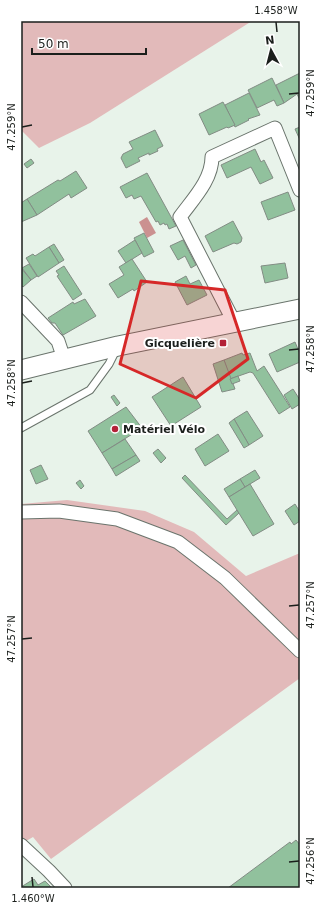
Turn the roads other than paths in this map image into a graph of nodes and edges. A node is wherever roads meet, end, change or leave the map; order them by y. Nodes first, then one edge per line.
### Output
1 (300, 190) edge
2 (21, 302) edge
3 (300, 309) edge
4 (234, 322) junction
5 (118, 346) junction
6 (64, 359) junction
7 (21, 370) edge
8 (21, 428) edge
9 (21, 512) edge
10 (300, 652) edge
11 (24, 852) edge
12 (65, 888) edge

1 - 4 street
2 - 6 street
3 - 4 street
4 - 5 street
5 - 6 street
5 - 8 lane
6 - 7 street
9 - 10 street
11 - 12 street

